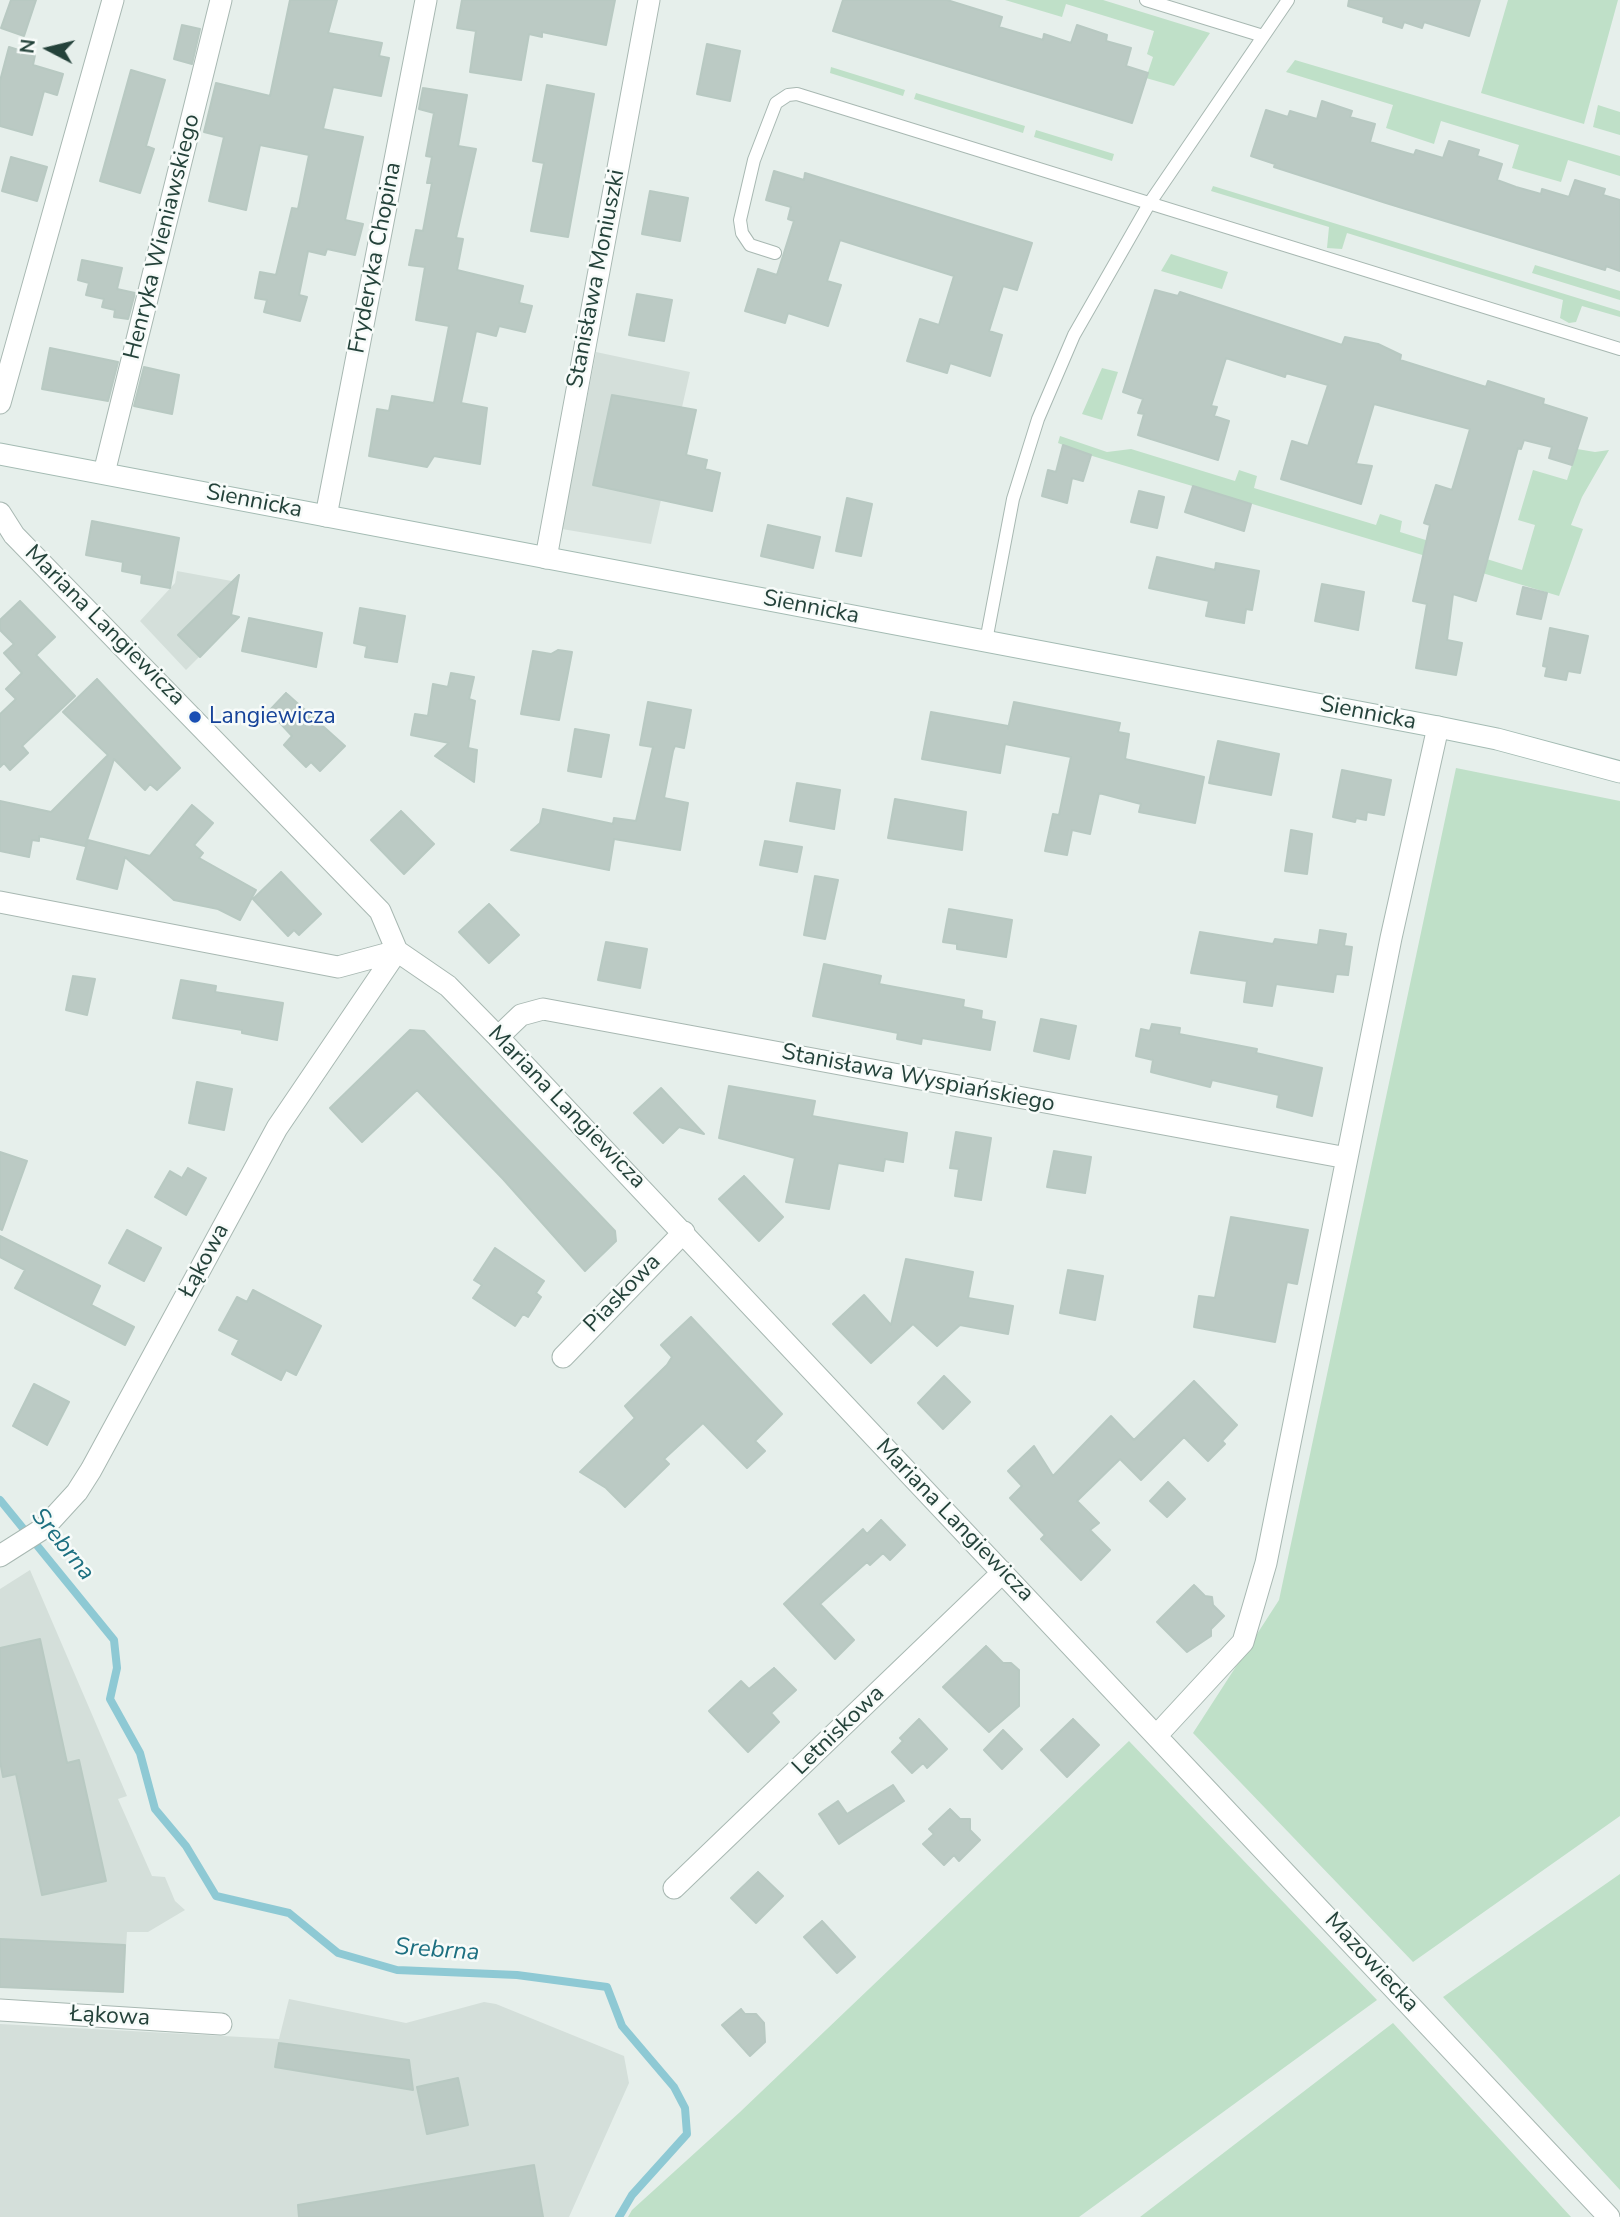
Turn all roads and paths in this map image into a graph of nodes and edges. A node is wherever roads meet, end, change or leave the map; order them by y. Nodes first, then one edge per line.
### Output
1 (113, 0) edge
2 (221, 0) edge
3 (426, 0) edge
4 (649, 0) edge
5 (1146, 0) edge
6 (1288, 0) edge
7 (1263, 36) junction
8 (1149, 204) junction
9 (775, 253) dead end
10 (1620, 349) edge
11 (0, 403) edge
12 (0, 453) edge
13 (104, 473) junction
14 (0, 513) edge
15 (326, 516) junction
16 (546, 558) junction
17 (986, 641) junction
18 (1438, 727) junction
19 (1620, 772) edge
20 (0, 902) edge
21 (397, 951) junction
22 (498, 1037) junction
23 (1347, 1158) junction
24 (684, 1232) junction
25 (564, 1357) dead end
26 (4, 1554) edge
27 (1003, 1572) junction
28 (1133, 1709) joint
29 (1158, 1734) junction
30 (674, 1888) dead end
31 (0, 2011) edge
32 (221, 2024) dead end
33 (1609, 2217) edge

1 - 11 street
2 - 13 street, Henryka Wieniawskiego
3 - 15 street, Fryderyka Chopina
4 - 16 street, Stanisława Moniuszki
5 - 7 lane
6 - 7 lane
7 - 8 lane
8 - 9 lane
8 - 10 lane
8 - 17 lane
12 - 13 street, Siennicka
13 - 15 street, Siennicka
14 - 21 street, Mariana Langiewicza
15 - 16 street, Siennicka
16 - 17 street, Siennicka
17 - 18 street, Siennicka
18 - 19 street, Siennicka
18 - 23 street
20 - 21 street
21 - 22 street, Mariana Langiewicza
21 - 26 street, Łąkowa
22 - 23 street, Stanisława Wyspiańskiego
22 - 24 street, Mariana Langiewicza
23 - 29 street
24 - 25 street, Piaskowa
24 - 27 street, Mariana Langiewicza
27 - 28 street, Mariana Langiewicza
27 - 30 street, Letniskowa
28 - 29 street, Mazowiecka
29 - 33 street, Mazowiecka
31 - 32 street, Łąkowa

